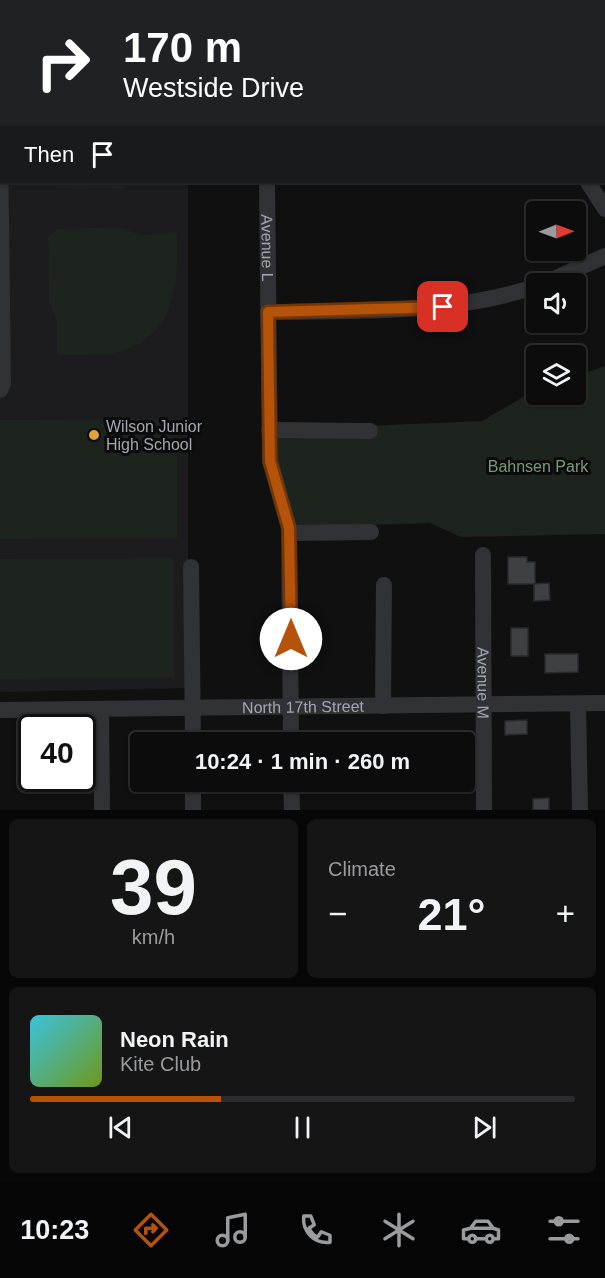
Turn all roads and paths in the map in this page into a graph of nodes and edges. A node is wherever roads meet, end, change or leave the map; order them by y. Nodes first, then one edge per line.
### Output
1 (1, 183) edge
2 (267, 183) edge
3 (589, 183) edge
4 (605, 209) edge
5 (605, 256) edge
6 (567, 273) edge
7 (526, 289) edge
8 (268, 312) junction
9 (0, 390) edge
10 (269, 430) junction
11 (370, 431) dead end
12 (371, 532) dead end
13 (289, 533) junction
14 (483, 555) dead end
15 (191, 567) dead end
16 (384, 585) dead end
17 (578, 704) junction
18 (605, 704) edge
19 (484, 705) junction
20 (291, 706) junction
21 (383, 706) junction
22 (192, 708) junction
23 (101, 709) junction
24 (0, 710) edge
25 (193, 732) edge
26 (291, 732) edge
27 (193, 792) edge
28 (291, 792) edge
29 (102, 810) edge
30 (193, 810) edge
31 (292, 810) edge
32 (484, 810) edge
33 (580, 810) edge

1 - 9 street
2 - 8 street, Avenue L
3 - 4 street
5 - 6 street
7 - 8 street
8 - 10 street, Avenue L
10 - 11 street
10 - 13 street, Avenue L
12 - 13 street
13 - 20 street, Avenue L
14 - 19 street, Avenue M
15 - 22 street
16 - 21 street
17 - 18 street, North 17th Street
17 - 19 street, North 17th Street
17 - 33 street
19 - 21 street, North 17th Street
19 - 32 street, Avenue M
20 - 21 street, North 17th Street
20 - 22 street, North 17th Street
20 - 26 street, Avenue L
22 - 23 street, North 17th Street
22 - 25 street
23 - 24 street, North 17th Street
23 - 29 street
27 - 30 street
28 - 31 street

